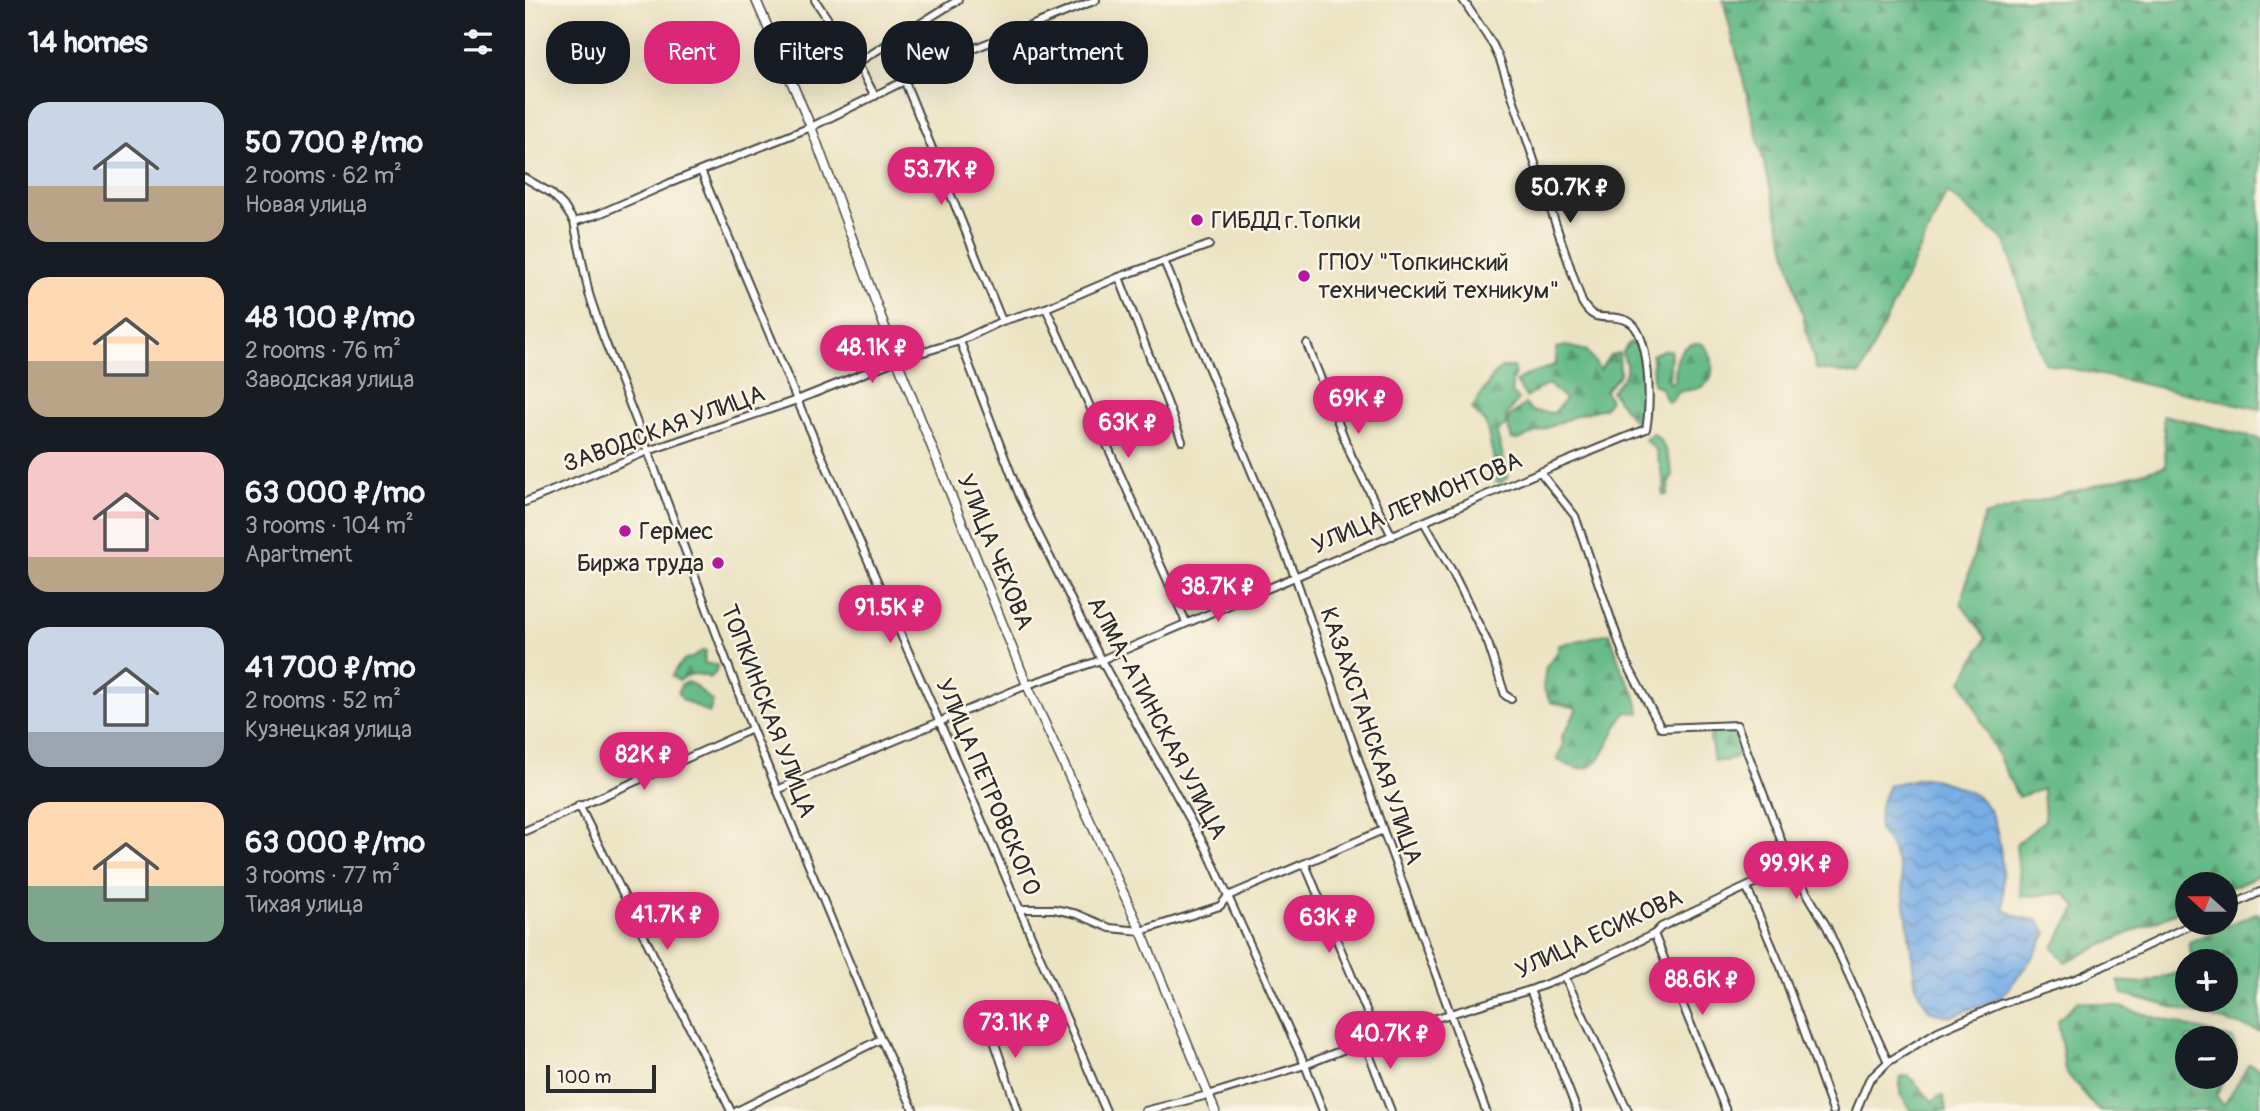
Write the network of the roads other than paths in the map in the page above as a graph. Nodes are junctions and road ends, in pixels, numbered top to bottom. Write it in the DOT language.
graph roads {
  1 [pos="756,0"];
  2 [pos="815,0"];
  3 [pos="958,0"];
  4 [pos="1097,0"];
  5 [pos="1463,0"];
  6 [pos="829,21"];
  7 [pos="974,49"];
  8 [pos="867,56"];
  9 [pos="867,82"];
  10 [pos="901,84"];
  11 [pos="906,84"];
  12 [pos="875,96"];
  13 [pos="811,127"];
  14 [pos="701,170"];
  15 [pos="525,178"];
  16 [pos="574,222"];
  17 [pos="1209,245"];
  18 [pos="1164,261"];
  19 [pos="1118,277"];
  20 [pos="1046,308"];
  21 [pos="1002,321"];
  22 [pos="960,341"];
  23 [pos="1307,344"];
  24 [pos="897,360"];
  25 [pos="797,401"];
  26 [pos="1182,441"];
  27 [pos="648,452"];
  28 [pos="1540,472"];
  29 [pos="525,502"];
  30 [pos="1424,522"];
  31 [pos="1392,536"];
  32 [pos="1294,576"];
  33 [pos="1186,622"];
  34 [pos="1101,660"];
  35 [pos="1027,685"];
  36 [pos="1511,698"];
  37 [pos="940,723"];
  38 [pos="751,729"];
  39 [pos="777,790"];
  40 [pos="579,805"];
  41 [pos="1383,830"];
  42 [pos="525,831"];
  43 [pos="1305,864"];
  44 [pos="1791,866"];
  45 [pos="1747,888"];
  46 [pos="2260,892"];
  47 [pos="1228,895"];
  48 [pos="2238,902"];
  49 [pos="1019,909"];
  50 [pos="1141,932"];
  51 [pos="2175,932"];
  52 [pos="1654,934"];
  53 [pos="1565,977"];
  54 [pos="1530,990"];
  55 [pos="1450,1013"];
  56 [pos="986,1017"];
  57 [pos="1377,1036"];
  58 [pos="881,1039"];
  59 [pos="1364,1041"];
  60 [pos="1888,1062"];
  61 [pos="1305,1065"];
  62 [pos="1208,1095"];
  63 [pos="731,1111"];
  64 [pos="737,1111"];
  65 [pos="914,1111"];
  66 [pos="1018,1111"];
  67 [pos="1107,1111"];
  68 [pos="1145,1111"];
  69 [pos="1215,1111"];
  70 [pos="1323,1111"];
  71 [pos="1391,1111"];
  72 [pos="1486,1111"];
  73 [pos="1577,1111"];
  74 [pos="1628,1111"];
  75 [pos="1726,1111"];
  76 [pos="1833,1111"];
  77 [pos="1856,1111"];
  1 -- 13 [label="street, УЛИЦА ЧЕХОВА"];
  2 -- 6 [label="street"];
  3 -- 8 [label="street"];
  4 -- 7 [label="street"];
  5 -- 28 [label="street, УЛИЦА ЛЕРМОНТОВА"];
  9 -- 12 [label="street"];
  10 -- 12 [label="street"];
  11 -- 21 [label="street"];
  12 -- 13 [label="street"];
  13 -- 14 [label="street"];
  13 -- 24 [label="street, УЛИЦА ЧЕХОВА"];
  14 -- 16 [label="street"];
  14 -- 25 [label="street, УЛИЦА ПЕТРОВСКОГО"];
  15 -- 16 [label="street, ТОПКИНСКАЯ УЛИЦА"];
  16 -- 27 [label="street, ТОПКИНСКАЯ УЛИЦА"];
  17 -- 18 [label="street, ЗАВОДСКАЯ УЛИЦА"];
  18 -- 19 [label="street, ЗАВОДСКАЯ УЛИЦА"];
  18 -- 32 [label="street, КАЗАХСТАНСКАЯ УЛИЦА"];
  19 -- 20 [label="street, ЗАВОДСКАЯ УЛИЦА"];
  19 -- 26 [label="street"];
  20 -- 21 [label="street, ЗАВОДСКАЯ УЛИЦА"];
  20 -- 33 [label="street"];
  21 -- 22 [label="street, ЗАВОДСКАЯ УЛИЦА"];
  22 -- 24 [label="street, ЗАВОДСКАЯ УЛИЦА"];
  22 -- 34 [label="street, АЛМА-АТИНСКАЯ УЛИЦА"];
  23 -- 31 [label="street"];
  24 -- 25 [label="street, ЗАВОДСКАЯ УЛИЦА"];
  24 -- 35 [label="street, УЛИЦА ЧЕХОВА"];
  25 -- 27 [label="street, ЗАВОДСКАЯ УЛИЦА"];
  25 -- 37 [label="street, УЛИЦА ПЕТРОВСКОГО"];
  27 -- 29 [label="street, ЗАВОДСКАЯ УЛИЦА"];
  27 -- 38 [label="street, ТОПКИНСКАЯ УЛИЦА"];
  28 -- 30 [label="street, УЛИЦА ЛЕРМОНТОВА"];
  28 -- 44 [label="street"];
  30 -- 31 [label="street, УЛИЦА ЛЕРМОНТОВА"];
  30 -- 36 [label="street"];
  31 -- 32 [label="street, УЛИЦА ЛЕРМОНТОВА"];
  32 -- 33 [label="street, УЛИЦА ЛЕРМОНТОВА"];
  32 -- 41 [label="street, КАЗАХСТАНСКАЯ УЛИЦА"];
  33 -- 34 [label="street, УЛИЦА ЛЕРМОНТОВА"];
  34 -- 35 [label="street, УЛИЦА ЛЕРМОНТОВА"];
  34 -- 47 [label="street, АЛМА-АТИНСКАЯ УЛИЦА"];
  35 -- 37 [label="street, УЛИЦА ЛЕРМОНТОВА"];
  35 -- 50 [label="street, УЛИЦА ЧЕХОВА"];
  37 -- 39 [label="street, УЛИЦА ЛЕРМОНТОВА"];
  37 -- 49 [label="street, УЛИЦА ПЕТРОВСКОГО"];
  38 -- 39 [label="street, ТОПКИНСКАЯ УЛИЦА"];
  38 -- 40 [label="street"];
  39 -- 58 [label="street, ТОПКИНСКАЯ УЛИЦА"];
  40 -- 42 [label="street"];
  40 -- 63 [label="street"];
  41 -- 43 [label="street"];
  41 -- 55 [label="street, КАЗАХСТАНСКАЯ УЛИЦА"];
  43 -- 47 [label="street"];
  43 -- 57 [label="street"];
  44 -- 45 [label="street, УЛИЦА ЕСИКОВА"];
  44 -- 60 [label="street"];
  45 -- 52 [label="street, УЛИЦА ЕСИКОВА"];
  45 -- 76 [label="street"];
  46 -- 48 [label="street"];
  47 -- 50 [label="street"];
  47 -- 61 [label="street, АЛМА-АТИНСКАЯ УЛИЦА"];
  49 -- 50 [label="street"];
  49 -- 67 [label="street, УЛИЦА ПЕТРОВСКОГО"];
  50 -- 62 [label="street, УЛИЦА ЧЕХОВА"];
  51 -- 60 [label="street"];
  52 -- 53 [label="street, УЛИЦА ЕСИКОВА"];
  52 -- 75 [label="street"];
  53 -- 54 [label="street, УЛИЦА ЕСИКОВА"];
  53 -- 74 [label="street"];
  54 -- 55 [label="street, УЛИЦА ЕСИКОВА"];
  54 -- 73 [label="street"];
  55 -- 57 [label="street, УЛИЦА ЕСИКОВА"];
  55 -- 72 [label="street, КАЗАХСТАНСКАЯ УЛИЦА"];
  56 -- 66 [label="street"];
  57 -- 59 [label="street, УЛИЦА ЕСИКОВА"];
  58 -- 64 [label="street"];
  58 -- 65 [label="street, ТОПКИНСКАЯ УЛИЦА"];
  59 -- 61 [label="street, УЛИЦА ЕСИКОВА"];
  59 -- 71 [label="street"];
  60 -- 77 [label="street"];
  61 -- 62 [label="street, УЛИЦА ЕСИКОВА"];
  61 -- 70 [label="street, АЛМА-АТИНСКАЯ УЛИЦА"];
  62 -- 68 [label="street, УЛИЦА ЕСИКОВА"];
  62 -- 69 [label="street, УЛИЦА ЧЕХОВА"];
}
